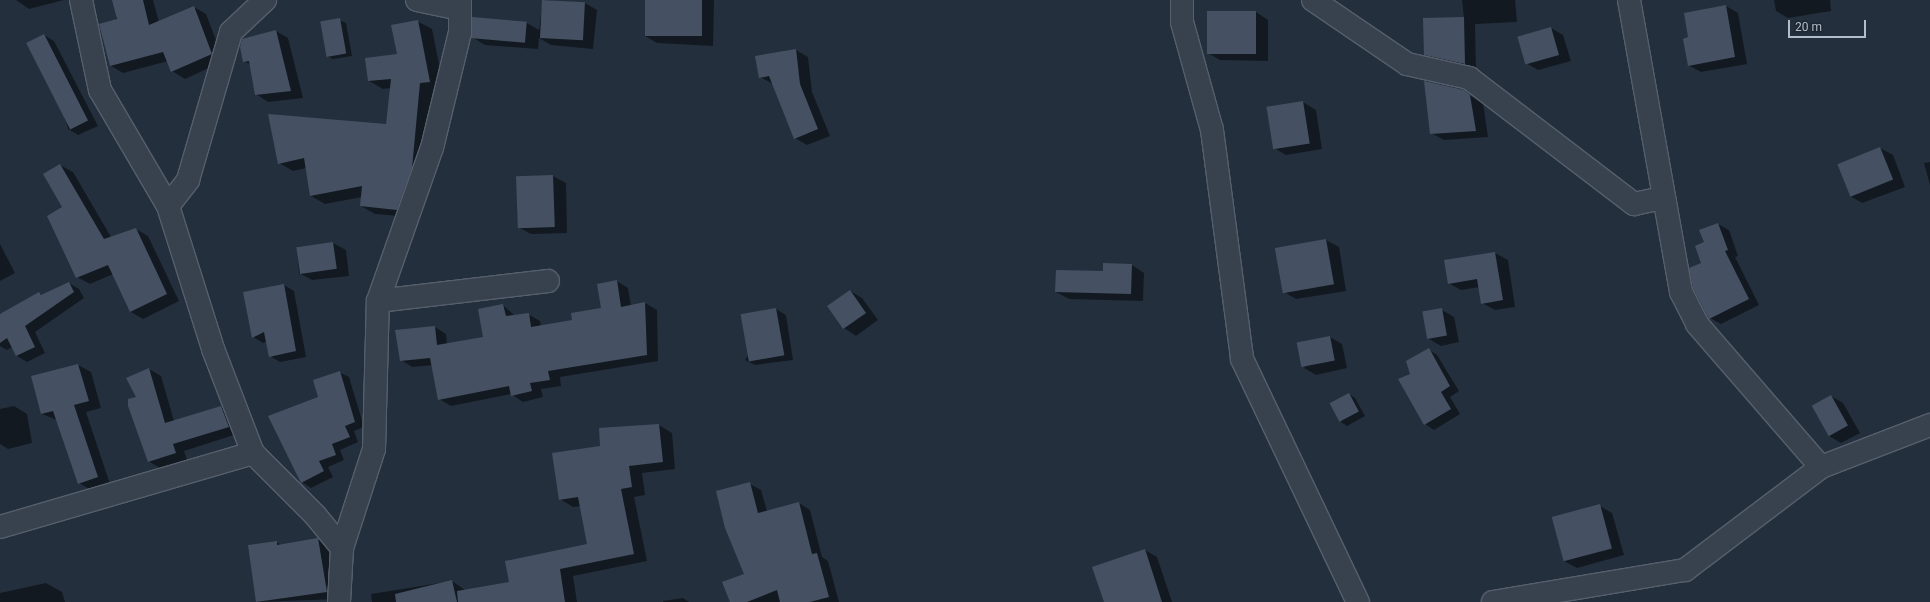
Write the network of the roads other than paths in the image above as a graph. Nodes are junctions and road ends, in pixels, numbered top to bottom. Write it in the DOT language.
graph roads {
  1 [pos="81,0"];
  2 [pos="265,0"];
  3 [pos="417,0"];
  4 [pos="1182,0"];
  5 [pos="1313,0"];
  6 [pos="1628,0"];
  7 [pos="460,4"];
  8 [pos="1663,198"];
  9 [pos="168,206"];
  10 [pos="548,281"];
  11 [pos="378,301"];
  12 [pos="1930,426"];
  13 [pos="253,453"];
  14 [pos="1821,467"];
  15 [pos="0,527"];
  16 [pos="342,548"];
  17 [pos="339,602"];
  18 [pos="1358,602"];
  19 [pos="1493,602"];
  1 -- 9 [label="street"];
  2 -- 9 [label="street"];
  3 -- 7 [label="street"];
  4 -- 18 [label="street"];
  5 -- 8 [label="street"];
  6 -- 8 [label="street"];
  7 -- 11 [label="street"];
  8 -- 14 [label="street"];
  9 -- 13 [label="street"];
  10 -- 11 [label="street"];
  11 -- 16 [label="street"];
  12 -- 14 [label="street"];
  13 -- 15 [label="street"];
  13 -- 16 [label="street"];
  14 -- 19 [label="street"];
  16 -- 17 [label="street"];
}
